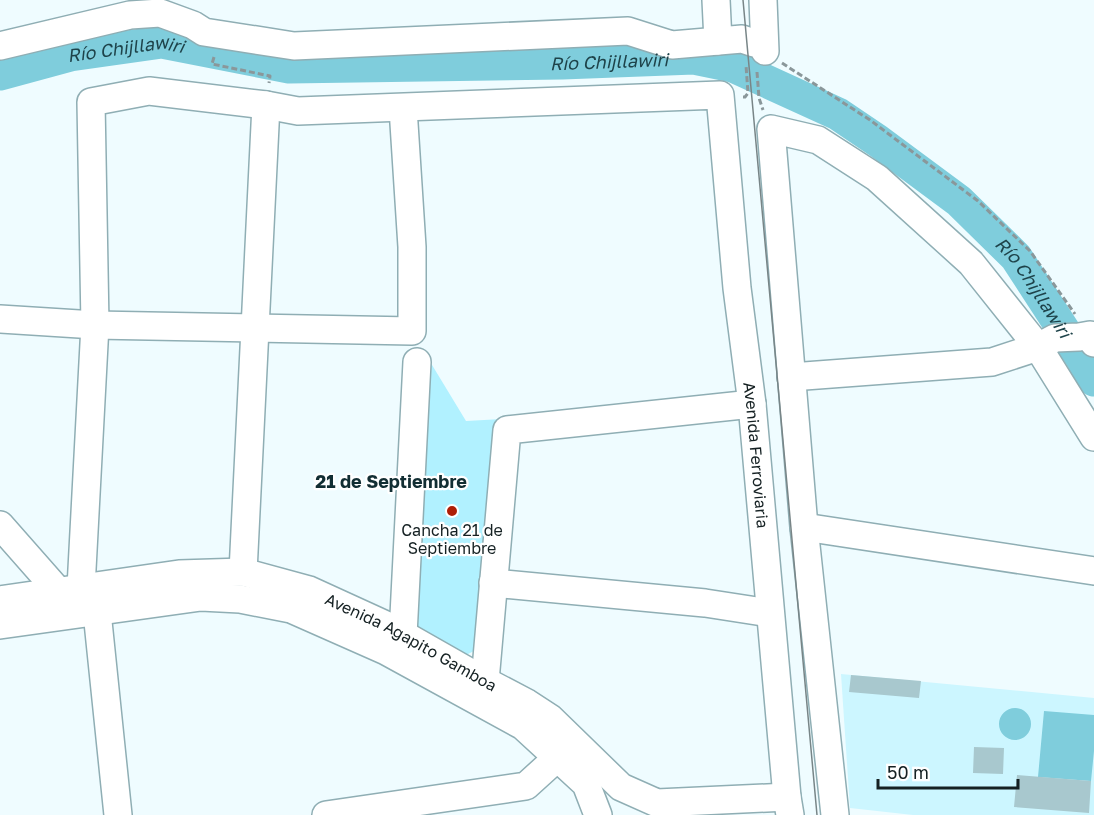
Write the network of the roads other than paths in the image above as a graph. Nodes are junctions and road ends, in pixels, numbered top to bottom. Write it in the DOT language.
graph roads {
  1 [pos="716,0"];
  2 [pos="763,0"];
  3 [pos="718,41"];
  4 [pos="0,46"];
  5 [pos="266,105"];
  6 [pos="403,108"];
  7 [pos="0,319"];
  8 [pos="95,325"];
  9 [pos="254,327"];
  10 [pos="1071,340"];
  11 [pos="417,363"];
  12 [pos="791,377"];
  13 [pos="752,404"];
  14 [pos="1094,437"];
  15 [pos="0,525"];
  16 [pos="804,527"];
  17 [pos="1094,571"];
  18 [pos="243,572"];
  19 [pos="493,583"];
  20 [pos="70,590"];
  21 [pos="0,600"];
  22 [pos="97,612"];
  23 [pos="770,613"];
  24 [pos="0,625"];
  25 [pos="403,635"];
  26 [pos="485,681"];
  27 [pos="558,758"];
  28 [pos="788,806"];
  29 [pos="118,815"];
  30 [pos="326,815"];
  31 [pos="598,815"];
  32 [pos="835,815"];
  1 -- 3 [label="street"];
  2 -- 3 [label="street"];
  3 -- 4 [label="street"];
  5 -- 6 [label="street"];
  5 -- 8 [label="street"];
  5 -- 9 [label="street"];
  6 -- 9 [label="street"];
  6 -- 13 [label="street, Avenida Ferroviaria"];
  7 -- 8 [label="street"];
  8 -- 9 [label="street"];
  8 -- 20 [label="street"];
  9 -- 18 [label="street"];
  10 -- 12 [label="street"];
  10 -- 12 [label="street"];
  10 -- 14 [label="street"];
  11 -- 25 [label="street"];
  12 -- 16 [label="street"];
  13 -- 19 [label="street"];
  13 -- 23 [label="street, Avenida Ferroviaria"];
  15 -- 20 [label="street"];
  16 -- 17 [label="street"];
  16 -- 32 [label="street"];
  18 -- 20 [label="street, Avenida Agapito Gamboa"];
  18 -- 25 [label="street, Avenida Agapito Gamboa"];
  19 -- 23 [label="street"];
  19 -- 26 [label="street"];
  20 -- 21 [label="street, Avenida Agapito Gamboa"];
  22 -- 24 [label="street, Avenida Agapito Gamboa"];
  22 -- 27 [label="street, Avenida Agapito Gamboa"];
  22 -- 29 [label="street"];
  23 -- 28 [label="street, Avenida Ferroviaria"];
  25 -- 26 [label="street, Avenida Agapito Gamboa"];
  26 -- 28 [label="street, Avenida Agapito Gamboa"];
  27 -- 30 [label="street"];
  27 -- 31 [label="street, Avenida Agapito Gamboa"];
}
